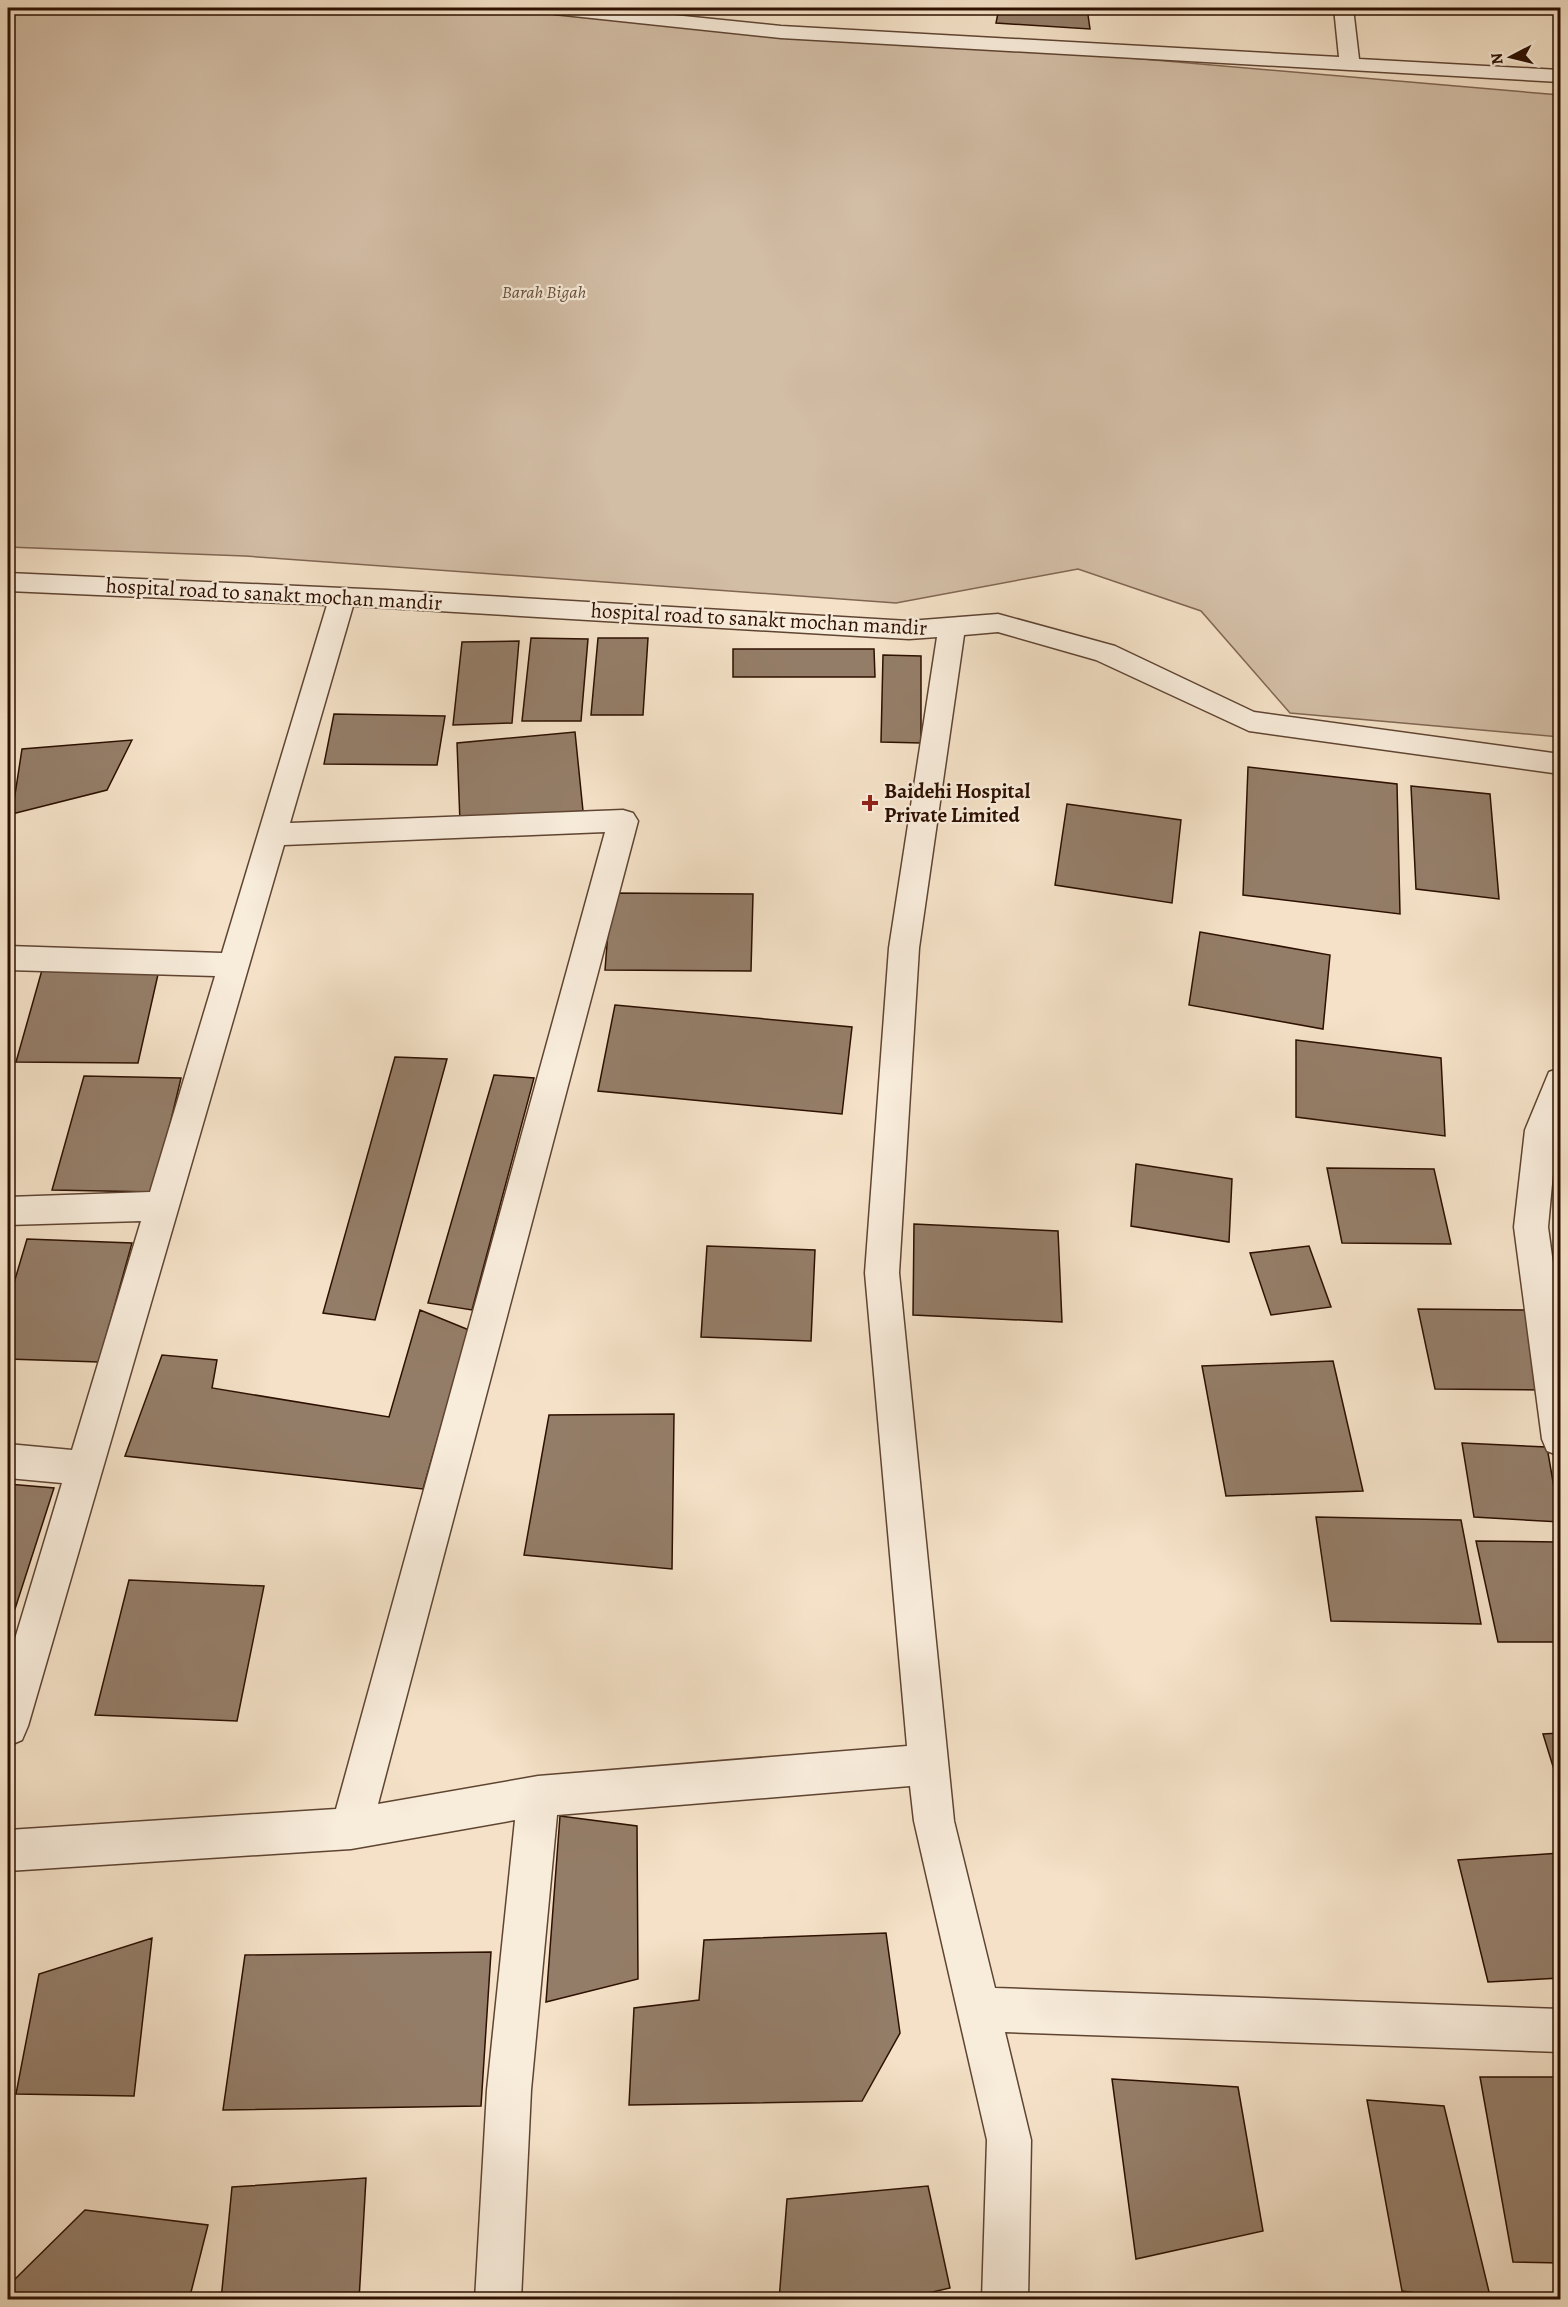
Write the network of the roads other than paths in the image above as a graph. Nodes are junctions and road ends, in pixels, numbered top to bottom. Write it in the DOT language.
graph roads {
  1 [pos="554,8"];
  2 [pos="1344,8"];
  3 [pos="1350,64"];
  4 [pos="1560,76"];
  5 [pos="8,582"];
  6 [pos="343,597"];
  7 [pos="952,627"];
  8 [pos="1560,764"];
  9 [pos="272,835"];
  10 [pos="8,958"];
  11 [pos="233,965"];
  12 [pos="1560,1081"];
  13 [pos="161,1206"];
  14 [pos="8,1211"];
  15 [pos="1560,1439"];
  16 [pos="8,1461"];
  17 [pos="84,1468"];
  18 [pos="8,1726"];
  19 [pos="928,1764"];
  20 [pos="538,1796"];
  21 [pos="351,1830"];
  22 [pos="8,1851"];
  23 [pos="979,2009"];
  24 [pos="1560,2031"];
  25 [pos="498,2300"];
  26 [pos="1005,2300"];
  1 -- 3 [label="street"];
  2 -- 3 [label="street"];
  3 -- 4 [label="street"];
  5 -- 6 [label="street, hospital road to sanakt mochan mandir"];
  6 -- 7 [label="street, hospital road to sanakt mochan mandir"];
  6 -- 9 [label="street"];
  7 -- 8 [label="street, hospital road to sanakt mochan mandir"];
  7 -- 19 [label="street"];
  9 -- 11 [label="street"];
  9 -- 21 [label="street"];
  10 -- 11 [label="street"];
  11 -- 13 [label="street"];
  12 -- 15 [label="street"];
  13 -- 14 [label="street"];
  13 -- 17 [label="street"];
  16 -- 17 [label="street"];
  17 -- 18 [label="street"];
  19 -- 20 [label="street"];
  19 -- 23 [label="street"];
  20 -- 21 [label="street"];
  20 -- 25 [label="street"];
  21 -- 22 [label="street"];
  23 -- 24 [label="street"];
  23 -- 26 [label="street"];
}
